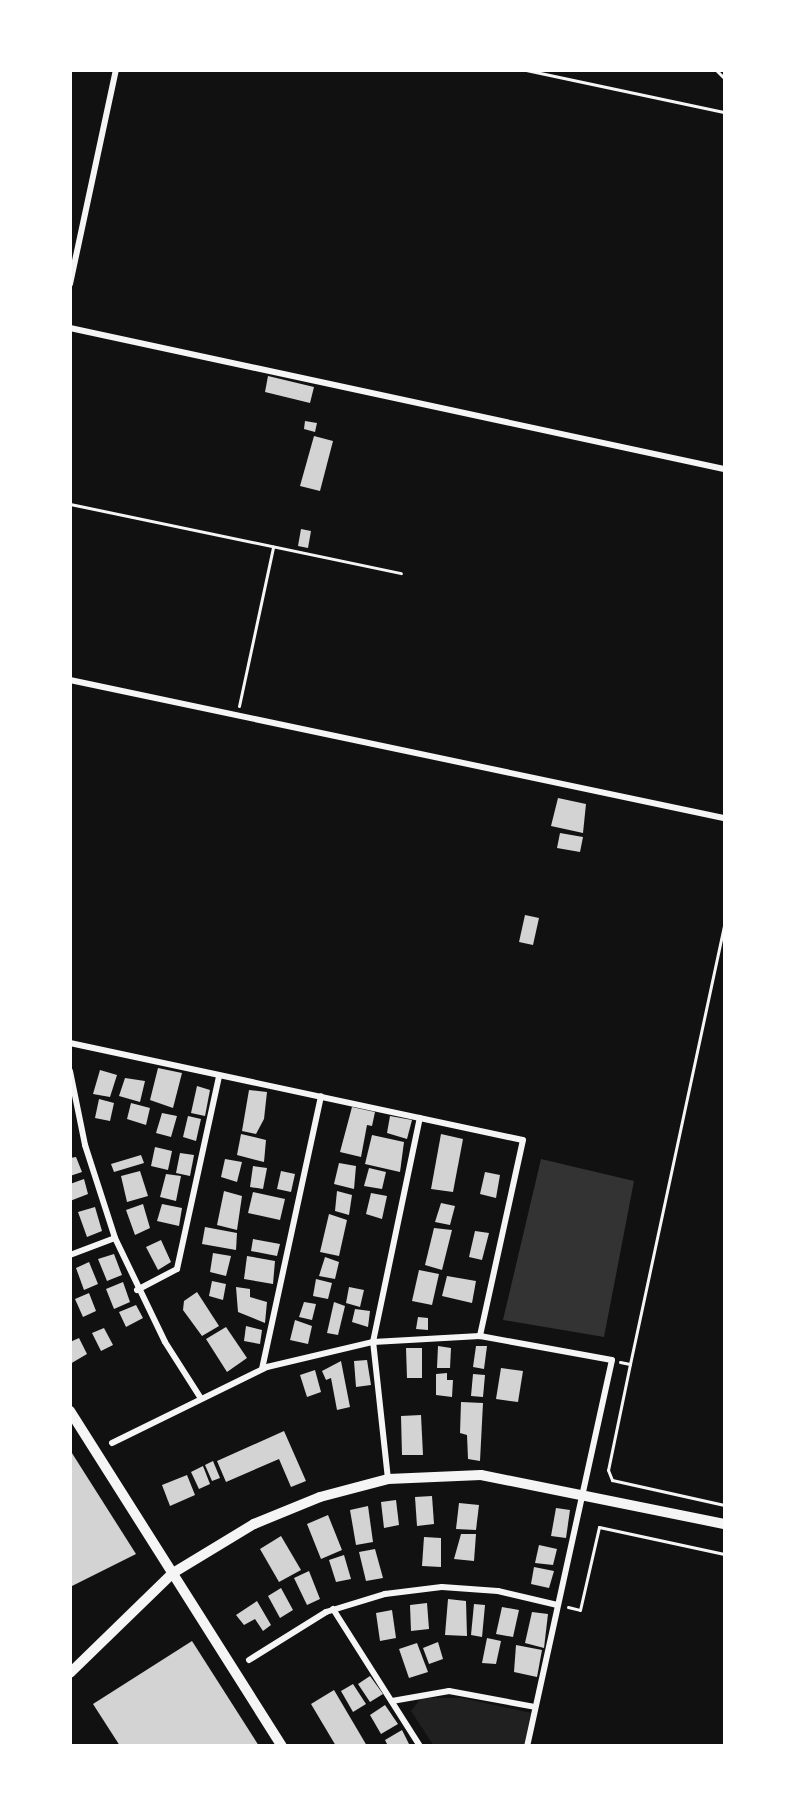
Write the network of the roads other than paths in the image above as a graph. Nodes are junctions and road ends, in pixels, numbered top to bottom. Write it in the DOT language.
graph roads {
  1 [pos="116,70"];
  2 [pos="70,284"];
  3 [pos="70,328"];
  4 [pos="724,469"];
  5 [pos="70,680"];
  6 [pos="724,818"];
  7 [pos="70,1043"];
  8 [pos="70,1071"];
  9 [pos="219,1076"];
  10 [pos="321,1096"];
  11 [pos="420,1118"];
  12 [pos="115,1238"];
  13 [pos="70,1255"];
  14 [pos="137,1290"];
  15 [pos="480,1336"];
  16 [pos="374,1342"];
  17 [pos="262,1370"];
  18 [pos="200,1397"];
  19 [pos="70,1411"];
  20 [pos="112,1443"];
  21 [pos="388,1479"];
  22 [pos="581,1493"];
  23 [pos="724,1524"];
  24 [pos="173,1573"];
  25 [pos="557,1605"];
  26 [pos="333,1609"];
  27 [pos="249,1660"];
  28 [pos="70,1673"];
  29 [pos="392,1701"];
  30 [pos="535,1707"];
  31 [pos="282,1746"];
  32 [pos="420,1746"];
  33 [pos="527,1746"];
  1 -- 2 [label="street"];
  3 -- 4 [label="street"];
  5 -- 6 [label="street"];
  7 -- 9 [label="street"];
  8 -- 12 [label="street"];
  9 -- 10 [label="street"];
  9 -- 14 [label="street"];
  10 -- 11 [label="street"];
  10 -- 17 [label="street"];
  11 -- 15 [label="street"];
  11 -- 16 [label="street"];
  12 -- 13 [label="street"];
  12 -- 14 [label="street"];
  14 -- 18 [label="street"];
  15 -- 16 [label="street"];
  15 -- 22 [label="street"];
  16 -- 17 [label="street"];
  16 -- 21 [label="street"];
  17 -- 18 [label="street"];
  18 -- 20 [label="street"];
  19 -- 24 [label="street"];
  21 -- 22 [label="street"];
  21 -- 24 [label="street"];
  22 -- 23 [label="street"];
  22 -- 25 [label="street"];
  24 -- 28 [label="street"];
  24 -- 31 [label="street"];
  25 -- 26 [label="street"];
  25 -- 30 [label="street"];
  26 -- 27 [label="street"];
  26 -- 29 [label="street"];
  29 -- 30 [label="street"];
  29 -- 32 [label="street"];
  30 -- 33 [label="street"];
}
